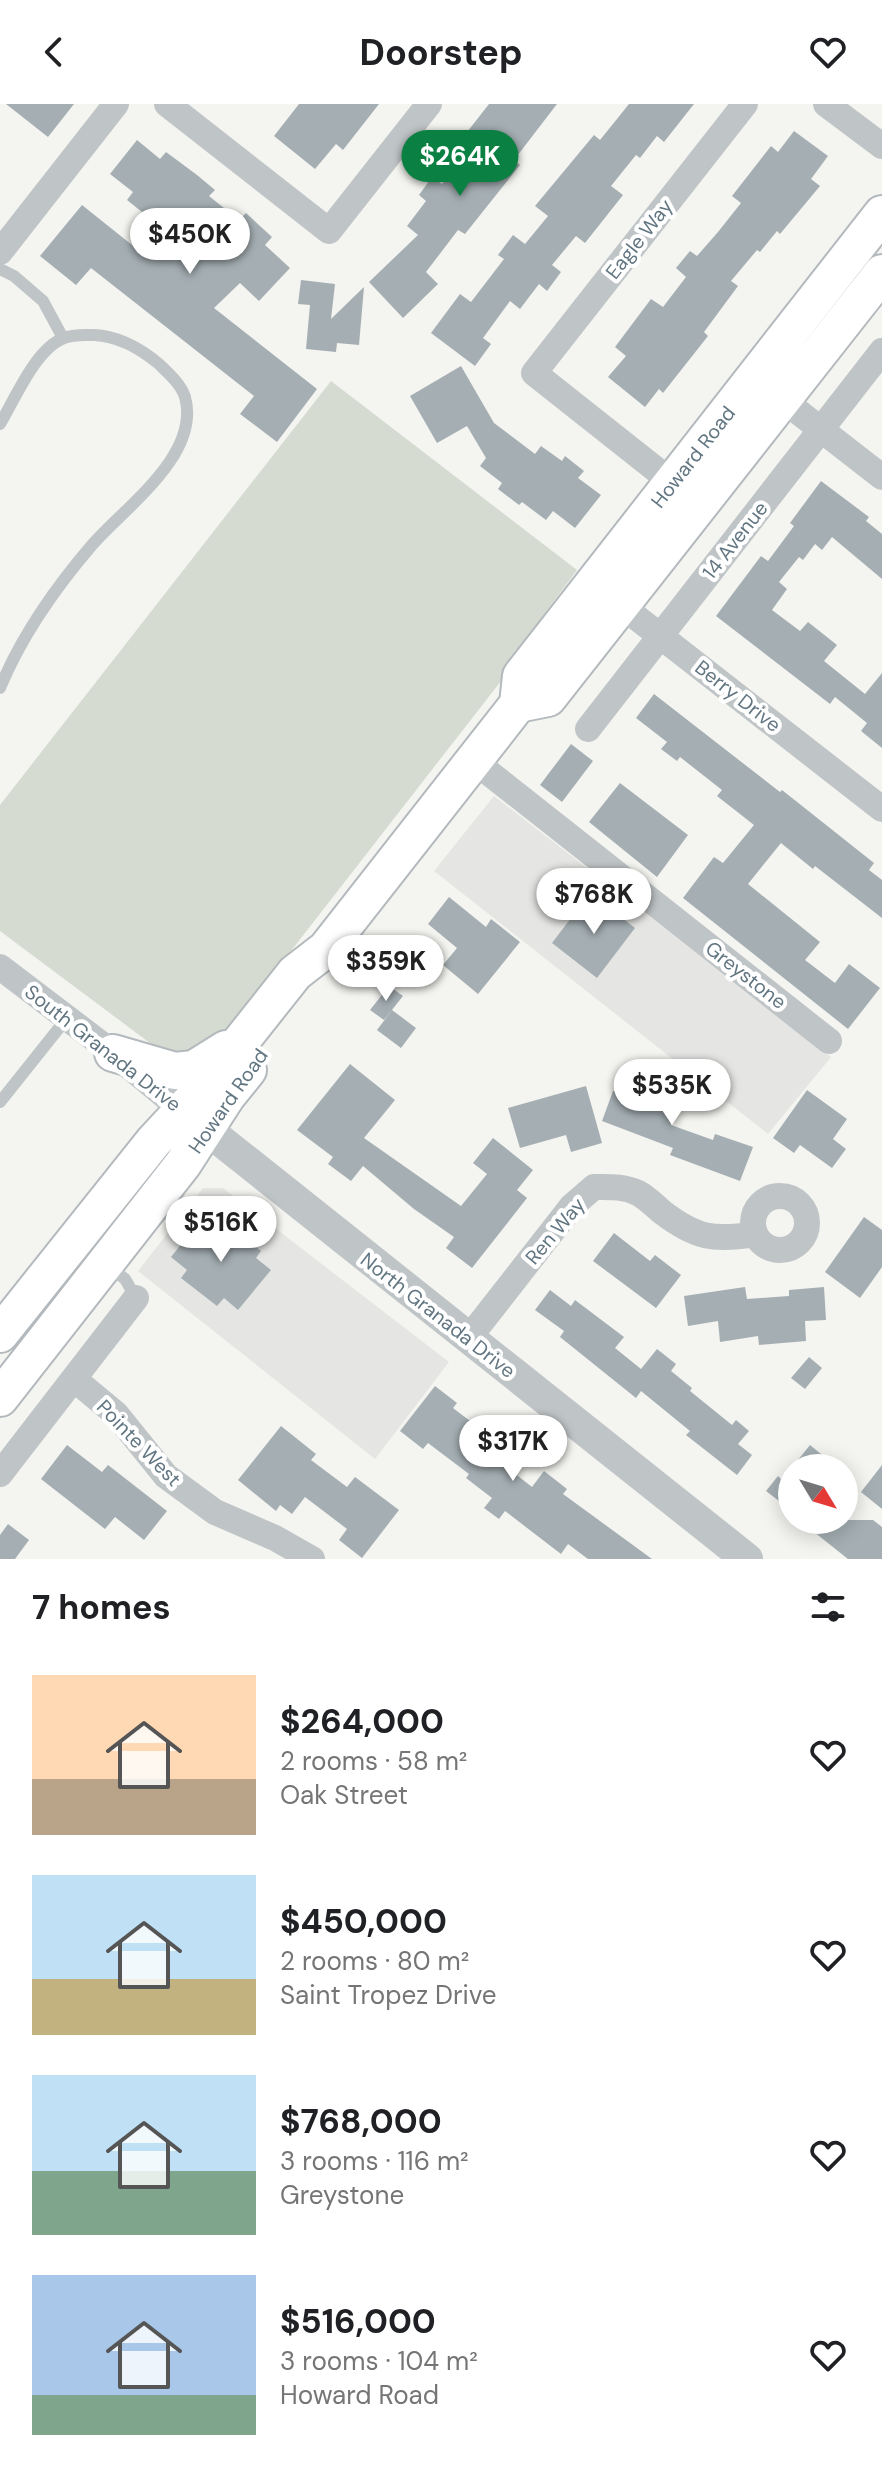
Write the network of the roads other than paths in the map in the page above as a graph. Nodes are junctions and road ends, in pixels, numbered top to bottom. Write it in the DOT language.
graph roads {
  1 [pos="116,104"];
  2 [pos="167,104"];
  3 [pos="429,104"];
  4 [pos="745,104"];
  5 [pos="826,104"];
  6 [pos="882,146"];
  7 [pos="882,214"];
  8 [pos="0,252"];
  9 [pos="0,269"];
  10 [pos="882,273"];
  11 [pos="63,338"];
  12 [pos="882,351"];
  13 [pos="783,400"];
  14 [pos="0,424"];
  15 [pos="821,430"];
  16 [pos="882,477"];
  17 [pos="673,483"];
  18 [pos="607,594"];
  19 [pos="662,635"];
  20 [pos="0,688"];
  21 [pos="588,729"];
  22 [pos="474,761"];
  23 [pos="882,809"];
  24 [pos="326,949"];
  25 [pos="0,967"];
  26 [pos="67,1018"];
  27 [pos="255,1024"];
  28 [pos="829,1041"];
  29 [pos="113,1053"];
  30 [pos="0,1102"];
  31 [pos="194,1120"];
  32 [pos="755,1234"];
  33 [pos="105,1263"];
  34 [pos="136,1298"];
  35 [pos="0,1334"];
  36 [pos="468,1339"];
  37 [pos="74,1379"];
  38 [pos="0,1398"];
  39 [pos="0,1474"];
  40 [pos="312,1559"];
  41 [pos="747,1559"];
  1 -- 8 [label="street"];
  2 -- 3 [label="street"];
  4 -- 17 [label="street, Eagle Way"];
  5 -- 6 [label="street"];
  7 -- 17 [label="main road, Howard Road"];
  9 -- 11 [label="lane"];
  10 -- 13 [label="main road, Howard Road"];
  11 -- 14 [label="lane"];
  11 -- 20 [label="lane"];
  12 -- 15 [label="street, 14 Avenue"];
  13 -- 15 [label="street"];
  13 -- 18 [label="main road, Howard Road"];
  15 -- 16 [label="street"];
  15 -- 19 [label="street, 14 Avenue"];
  17 -- 18 [label="main road, Howard Road"];
  18 -- 19 [label="street, Berry Drive"];
  18 -- 22 [label="main road, Howard Road"];
  19 -- 21 [label="street, 14 Avenue"];
  19 -- 23 [label="street, Berry Drive"];
  22 -- 24 [label="main road, Howard Road"];
  22 -- 28 [label="street, Greystone"];
  24 -- 27 [label="main road, Howard Road"];
  24 -- 31 [label="main road, Howard Road"];
  25 -- 26 [label="street, South Granada Drive"];
  26 -- 29 [label="street, South Granada Drive"];
  26 -- 30 [label="lane"];
  27 -- 29 [label="main road"];
  27 -- 31 [label="main road, Howard Road"];
  29 -- 31 [label="street, South Granada Drive"];
  31 -- 33 [label="main road, Howard Road"];
  31 -- 35 [label="main road, Howard Road"];
  31 -- 36 [label="street, North Granada Drive"];
  32 -- 36 [label="street, Ren Way"];
  33 -- 34 [label="lane"];
  33 -- 38 [label="main road, Howard Road"];
  34 -- 37 [label="street"];
  36 -- 41 [label="street, North Granada Drive"];
  37 -- 39 [label="street"];
  37 -- 40 [label="street, Pointe West"];
}
